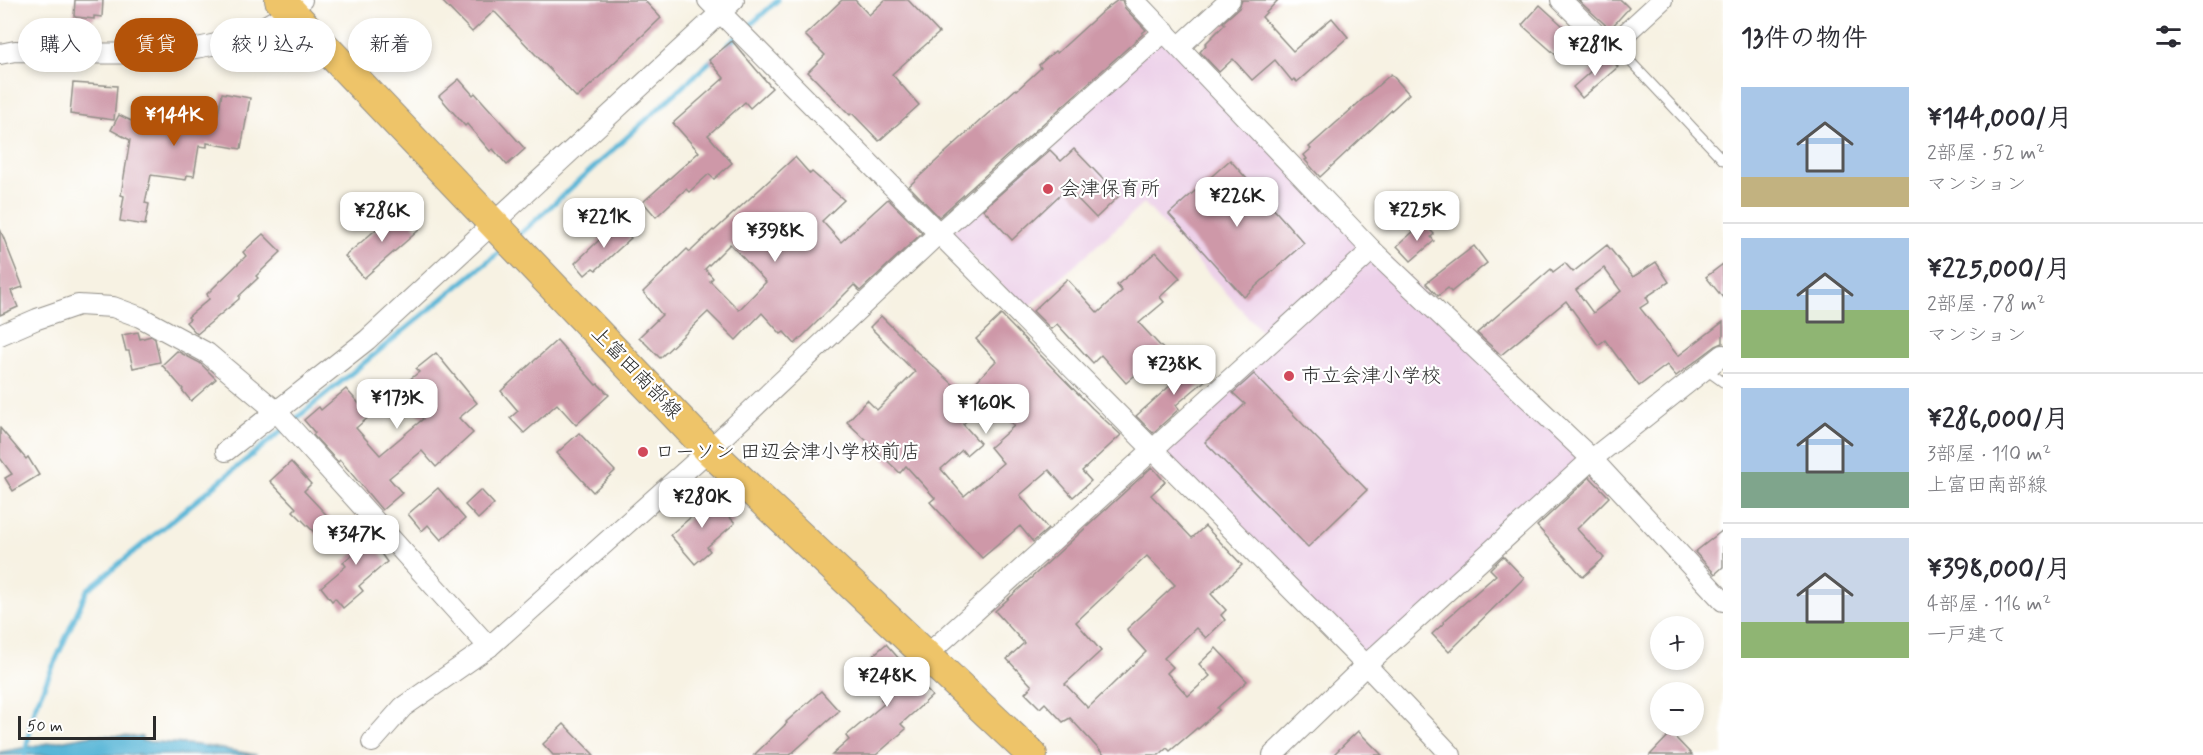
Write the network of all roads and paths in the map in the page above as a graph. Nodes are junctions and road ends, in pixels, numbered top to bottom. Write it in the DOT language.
graph roads {
  1 [pos="1134,0"];
  2 [pos="1230,0"];
  3 [pos="1561,0"];
  4 [pos="1662,0"];
  5 [pos="291,4"];
  6 [pos="721,4"];
  7 [pos="1165,31"];
  8 [pos="1614,44"];
  9 [pos="1180,46"];
  10 [pos="0,54"];
  11 [pos="1723,160"];
  12 [pos="494,223"];
  13 [pos="939,233"];
  14 [pos="1372,250"];
  15 [pos="0,334"];
  16 [pos="1723,355"];
  17 [pos="1705,369"];
  18 [pos="1723,382"];
  19 [pos="276,411"];
  20 [pos="709,450"];
  21 [pos="226,451"];
  22 [pos="1152,451"];
  23 [pos="1592,459"];
  24 [pos="1723,601"];
  25 [pos="489,647"];
  26 [pos="927,655"];
  27 [pos="1366,665"];
  28 [pos="372,742"];
  29 [pos="1032,755"];
  30 [pos="1273,755"];
  31 [pos="1451,755"];
  1 -- 7 [label="street"];
  2 -- 9 [label="street"];
  3 -- 8 [label="street"];
  4 -- 8 [label="street"];
  5 -- 10 [label="street"];
  5 -- 12 [label="main road, 上富田南部線"];
  6 -- 12 [label="street"];
  6 -- 13 [label="street"];
  7 -- 9 [label="street"];
  7 -- 13 [label="street"];
  8 -- 11 [label="lane"];
  9 -- 14 [label="street"];
  12 -- 19 [label="street"];
  12 -- 20 [label="main road, 上富田南部線"];
  13 -- 20 [label="street"];
  13 -- 22 [label="street"];
  14 -- 22 [label="street"];
  14 -- 23 [label="street"];
  15 -- 19 [label="street"];
  16 -- 17 [label="street"];
  17 -- 18 [label="lane"];
  17 -- 23 [label="street"];
  19 -- 21 [label="street"];
  19 -- 25 [label="street"];
  20 -- 25 [label="street"];
  20 -- 26 [label="main road, 上富田南部線"];
  22 -- 26 [label="street"];
  22 -- 27 [label="street"];
  23 -- 24 [label="street"];
  23 -- 27 [label="street"];
  25 -- 28 [label="street"];
  26 -- 29 [label="main road, 上富田南部線"];
  27 -- 30 [label="street"];
  27 -- 31 [label="street"];
}
